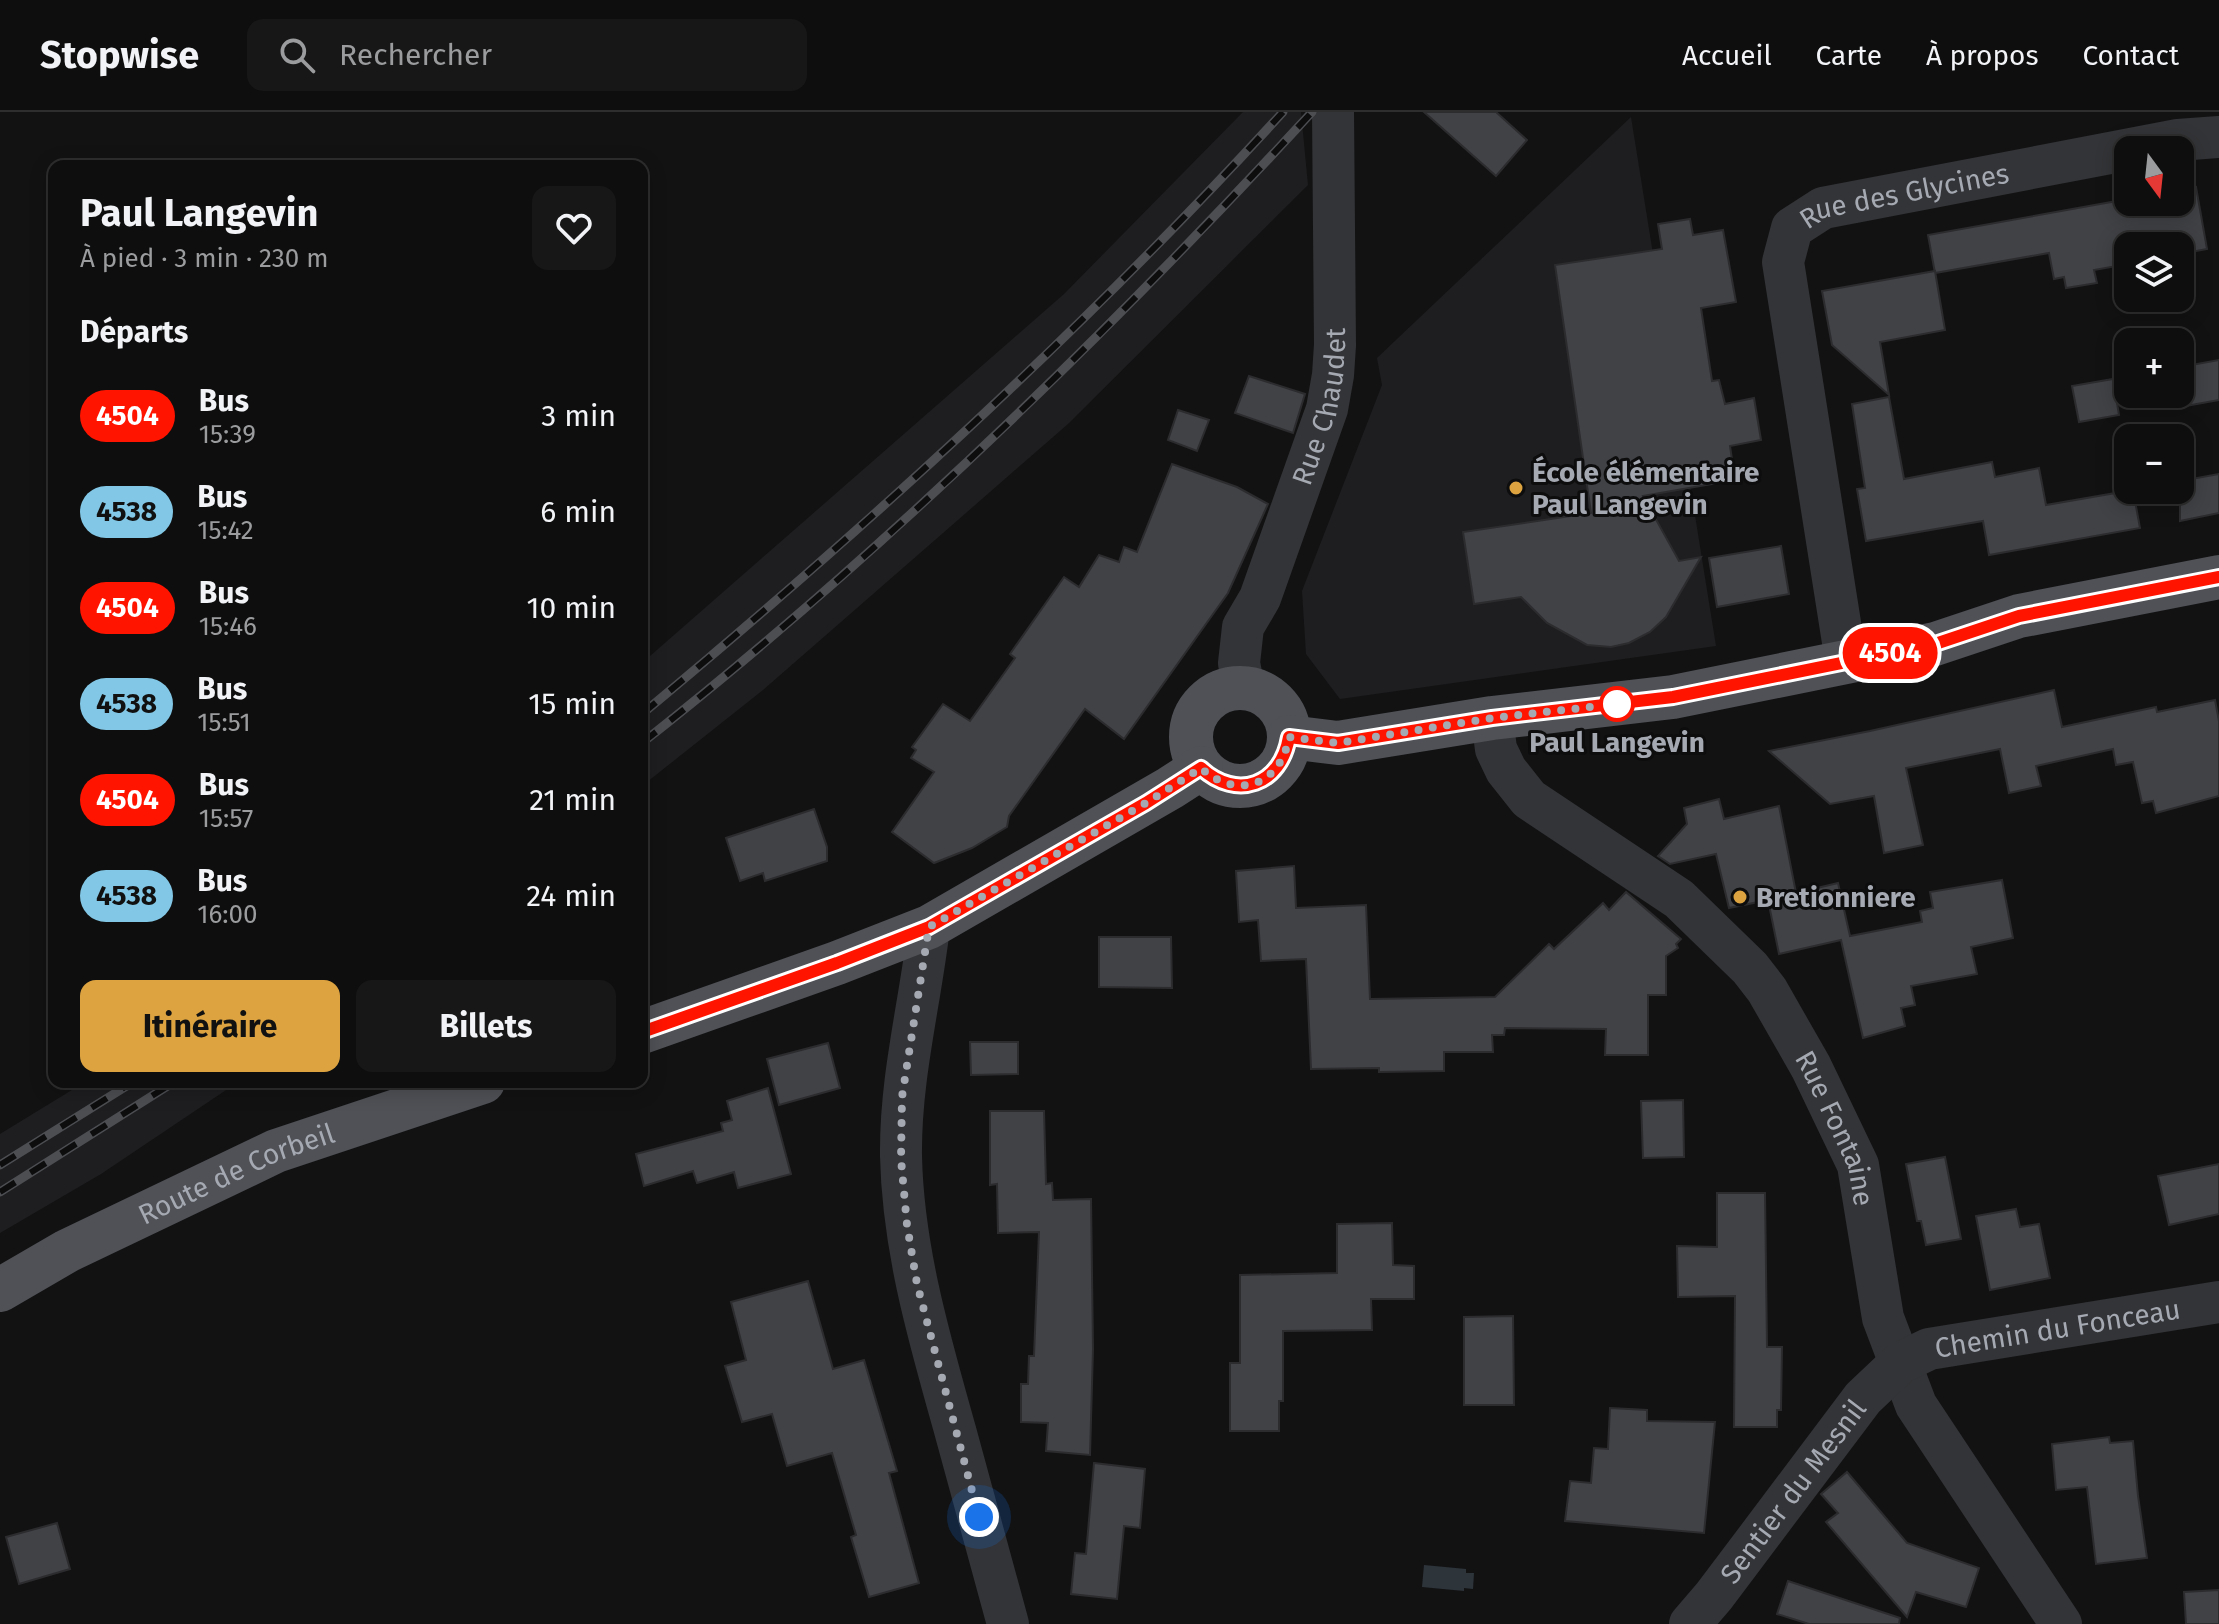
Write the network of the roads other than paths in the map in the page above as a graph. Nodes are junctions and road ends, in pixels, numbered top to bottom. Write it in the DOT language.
graph roads {
  1 [pos="1333,112"];
  2 [pos="2219,137"];
  3 [pos="2219,577"];
  4 [pos="1846,661"];
  5 [pos="1244,689"];
  6 [pos="1492,718"];
  7 [pos="1289,737"];
  8 [pos="1201,768"];
  9 [pos="929,927"];
  10 [pos="648,1030"];
  11 [pos="465,1088"];
  12 [pos="0,1290"];
  13 [pos="2219,1302"];
  14 [pos="1900,1363"];
  15 [pos="1008,1624"];
  16 [pos="1690,1624"];
  17 [pos="2061,1624"];
  1 -- 5 [label="street, Rue Chaudet"];
  2 -- 4 [label="street, Rue des Glycines"];
  3 -- 4 [label="main road"];
  4 -- 6 [label="main road"];
  5 -- 7 [label="main road"];
  5 -- 8 [label="main road"];
  6 -- 7 [label="main road"];
  6 -- 14 [label="street, Rue Fontaine"];
  7 -- 8 [label="main road"];
  8 -- 9 [label="main road"];
  9 -- 10 [label="main road"];
  9 -- 15 [label="street"];
  11 -- 12 [label="main road, Route de Corbeil"];
  13 -- 14 [label="street, Chemin du Fonceau"];
  14 -- 16 [label="street, Sentier du Mesnil"];
  14 -- 17 [label="street, Rue Fontaine"];
}
